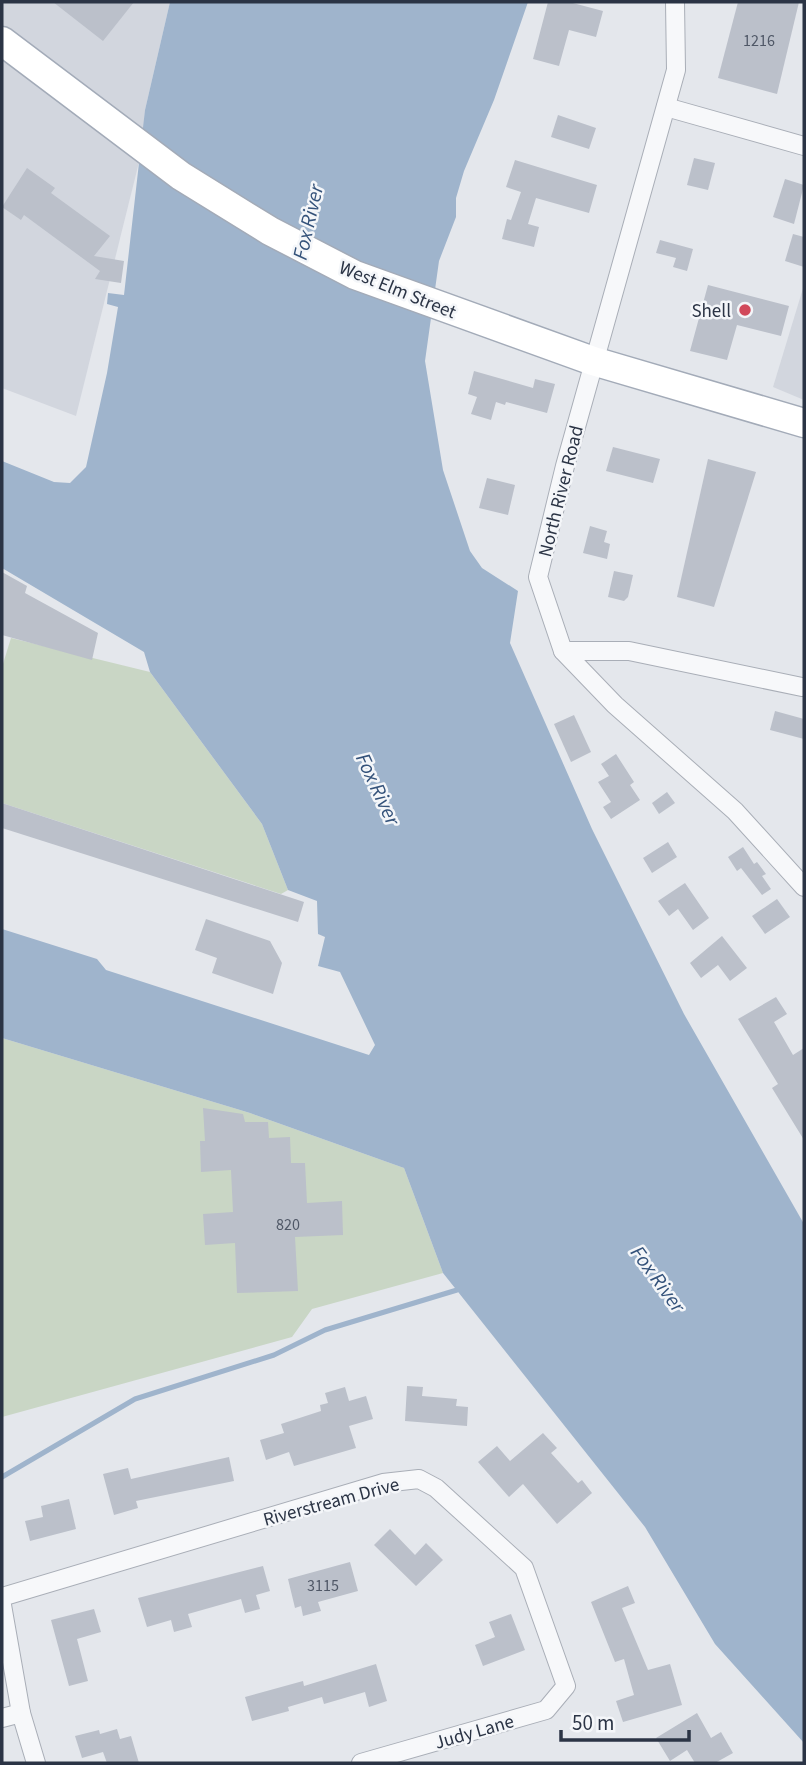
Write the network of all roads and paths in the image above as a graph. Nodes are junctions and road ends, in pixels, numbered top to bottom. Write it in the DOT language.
graph roads {
  1 [pos="675,2"];
  2 [pos="2,41"];
  3 [pos="666,107"];
  4 [pos="804,146"];
  5 [pos="593,362"];
  6 [pos="804,423"];
  7 [pos="563,651"];
  8 [pos="802,687"];
  9 [pos="804,887"];
  10 [pos="2,1597"];
  11 [pos="2,1605"];
  12 [pos="546,1710"];
  13 [pos="21,1713"];
  14 [pos="2,1718"];
  15 [pos="36,1763"];
  16 [pos="362,1763"];
  1 -- 3 [label="street, North River Road"];
  2 -- 5 [label="main road, West Elm Street"];
  3 -- 4 [label="street"];
  3 -- 5 [label="street, North River Road"];
  5 -- 6 [label="main road, West Elm Street"];
  5 -- 7 [label="street, North River Road"];
  7 -- 8 [label="street"];
  7 -- 9 [label="street, North River Road"];
  10 -- 12 [label="street, Riverstream Drive"];
  11 -- 13 [label="street"];
  12 -- 16 [label="street, Judy Lane"];
  13 -- 14 [label="street"];
  13 -- 15 [label="street"];
}
